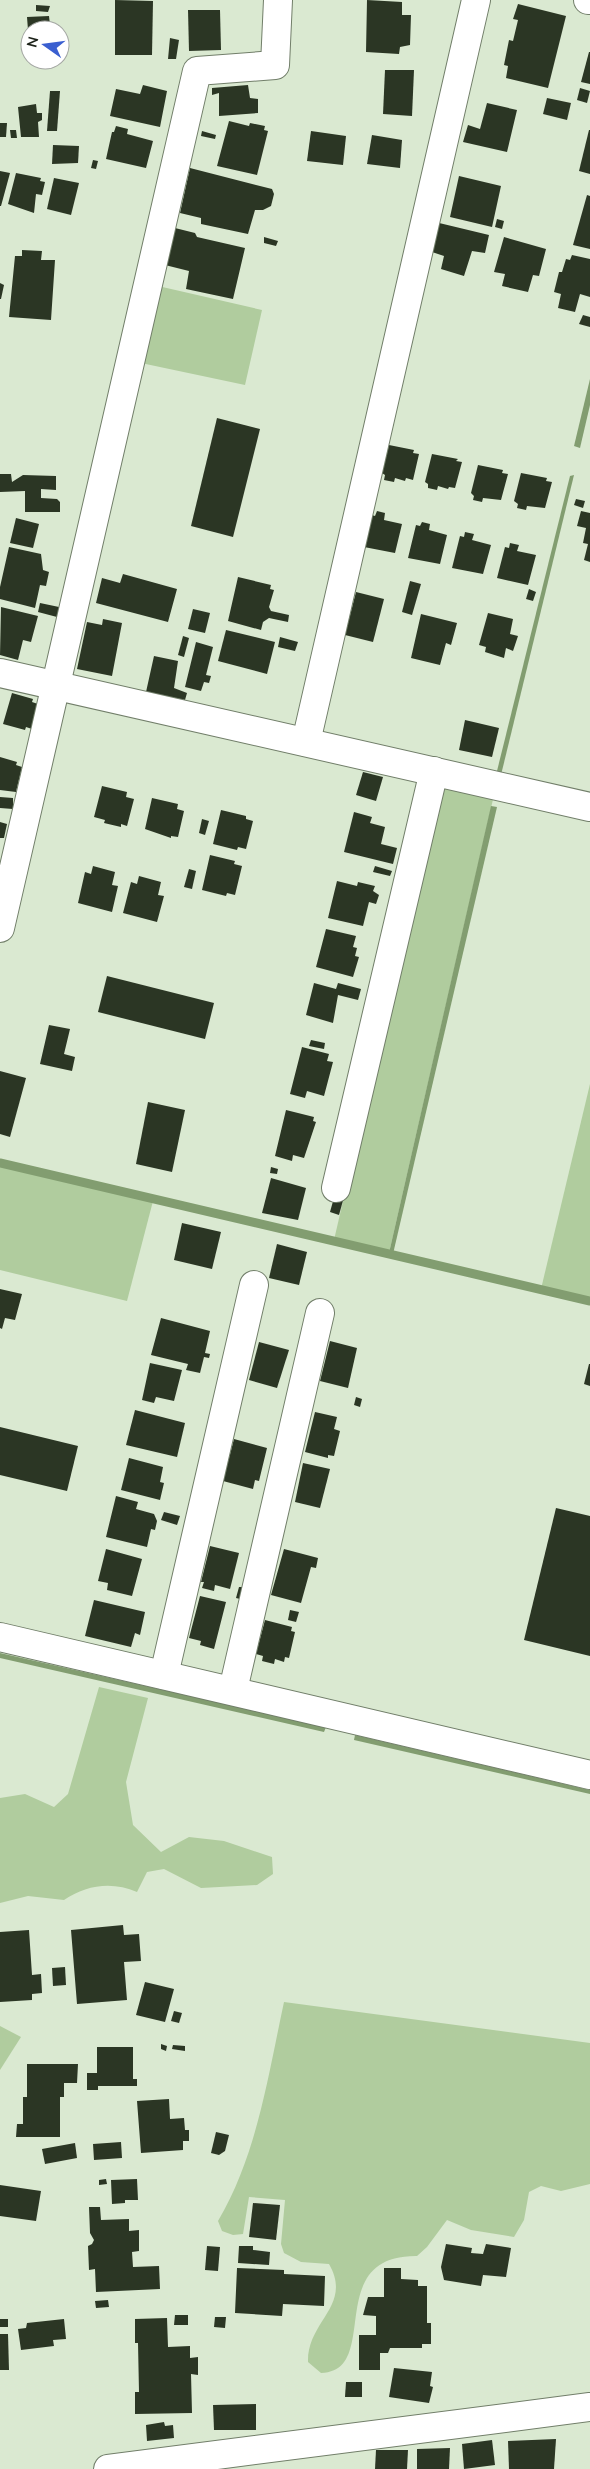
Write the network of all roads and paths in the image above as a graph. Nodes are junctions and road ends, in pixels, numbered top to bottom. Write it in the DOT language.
graph roads {
  1 [pos="278,0"];
  2 [pos="476,0"];
  3 [pos="0,673"];
  4 [pos="56,686"];
  5 [pos="306,742"];
  6 [pos="434,771"];
  7 [pos="590,807"];
  8 [pos="0,928"];
  9 [pos="336,1188"];
  10 [pos="254,1285"];
  11 [pos="320,1313"];
  12 [pos="0,1637"];
  13 [pos="164,1675"];
  14 [pos="233,1690"];
  15 [pos="590,1775"];
  16 [pos="590,2407"];
  17 [pos="108,2469"];
  1 -- 4 [label="street"];
  2 -- 5 [label="street"];
  3 -- 4 [label="street"];
  4 -- 5 [label="street"];
  4 -- 8 [label="street"];
  5 -- 6 [label="street"];
  6 -- 7 [label="street"];
  6 -- 9 [label="street"];
  10 -- 13 [label="street"];
  11 -- 14 [label="street"];
  12 -- 13 [label="street"];
  13 -- 14 [label="street"];
  14 -- 15 [label="street"];
  16 -- 17 [label="street"];
}
